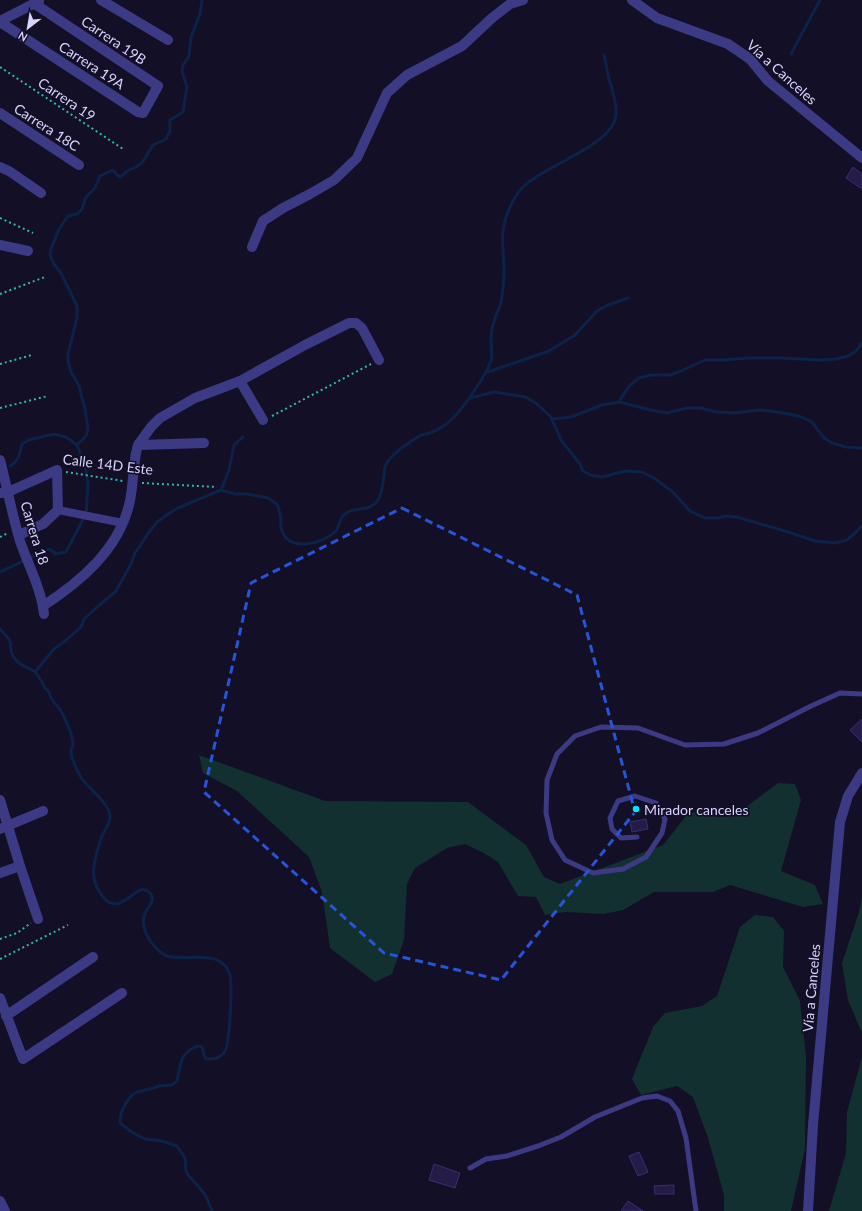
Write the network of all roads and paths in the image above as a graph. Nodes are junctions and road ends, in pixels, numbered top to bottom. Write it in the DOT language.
graph roads {
  1 [pos="101,0"];
  2 [pos="523,0"];
  3 [pos="632,0"];
  4 [pos="38,2"];
  5 [pos="0,21"];
  6 [pos="168,40"];
  7 [pos="0,67"];
  8 [pos="158,86"];
  9 [pos="0,113"];
  10 [pos="123,149"];
  11 [pos="862,158"];
  12 [pos="79,165"];
  13 [pos="0,167"];
  14 [pos="41,193"];
  15 [pos="0,218"];
  16 [pos="33,233"];
  17 [pos="0,245"];
  18 [pos="252,248"];
  19 [pos="28,251"];
  20 [pos="45,277"];
  21 [pos="0,294"];
  22 [pos="32,354"];
  23 [pos="379,360"];
  24 [pos="0,364"];
  25 [pos="240,382"];
  26 [pos="48,396"];
  27 [pos="0,408"];
  28 [pos="263,420"];
  29 [pos="204,443"];
  30 [pos="138,445"];
  31 [pos="0,460"];
  32 [pos="57,470"];
  33 [pos="132,483"];
  34 [pos="217,487"];
  35 [pos="4,492"];
  36 [pos="58,510"];
  37 [pos="123,523"];
  38 [pos="19,535"];
  39 [pos="862,694"];
  40 [pos="862,773"];
  41 [pos="0,800"];
  42 [pos="43,811"];
  43 [pos="4,827"];
  44 [pos="637,837"];
  45 [pos="20,866"];
  46 [pos="0,873"];
  47 [pos="38,919"];
  48 [pos="68,925"];
  49 [pos="0,939"];
  50 [pos="93,957"];
  51 [pos="0,958"];
  52 [pos="122,993"];
  53 [pos="0,998"];
  54 [pos="6,1016"];
  55 [pos="470,1168"];
  56 [pos="0,1201"];
  57 [pos="5,1211"];
  58 [pos="696,1211"];
  59 [pos="808,1211"];
  1 -- 6 [label="street"];
  2 -- 18 [label="street"];
  3 -- 11 [label="street, Vía a Canceles"];
  4 -- 5 [label="street"];
  4 -- 8 [label="street, Carrera 19B"];
  5 -- 8 [label="street, Carrera 19A"];
  7 -- 10 [label="path, Carrera 19"];
  9 -- 12 [label="street, Carrera 18C"];
  13 -- 14 [label="street"];
  15 -- 16 [label="path"];
  17 -- 19 [label="street"];
  20 -- 21 [label="path"];
  22 -- 24 [label="path"];
  23 -- 25 [label="street"];
  23 -- 28 [label="path"];
  25 -- 28 [label="street"];
  25 -- 30 [label="street"];
  26 -- 27 [label="path"];
  29 -- 30 [label="street"];
  30 -- 33 [label="street"];
  31 -- 35 [label="street, Carrera 18"];
  32 -- 33 [label="path, Calle 14D Este"];
  32 -- 35 [label="street, Calle 14D Este"];
  32 -- 36 [label="street"];
  33 -- 34 [label="path, Calle 14D Este"];
  33 -- 37 [label="street"];
  35 -- 38 [label="street, Carrera 18"];
  36 -- 37 [label="street"];
  36 -- 38 [label="street"];
  37 -- 38 [label="street, Carrera 18"];
  39 -- 44 [label="lane"];
  40 -- 59 [label="street, Vía a Canceles"];
  41 -- 43 [label="street"];
  42 -- 43 [label="street"];
  43 -- 45 [label="street"];
  45 -- 46 [label="street"];
  45 -- 47 [label="street"];
  47 -- 49 [label="path"];
  48 -- 51 [label="path"];
  50 -- 54 [label="street"];
  52 -- 54 [label="street"];
  53 -- 54 [label="street"];
  55 -- 58 [label="lane"];
  56 -- 57 [label="street"];
}
